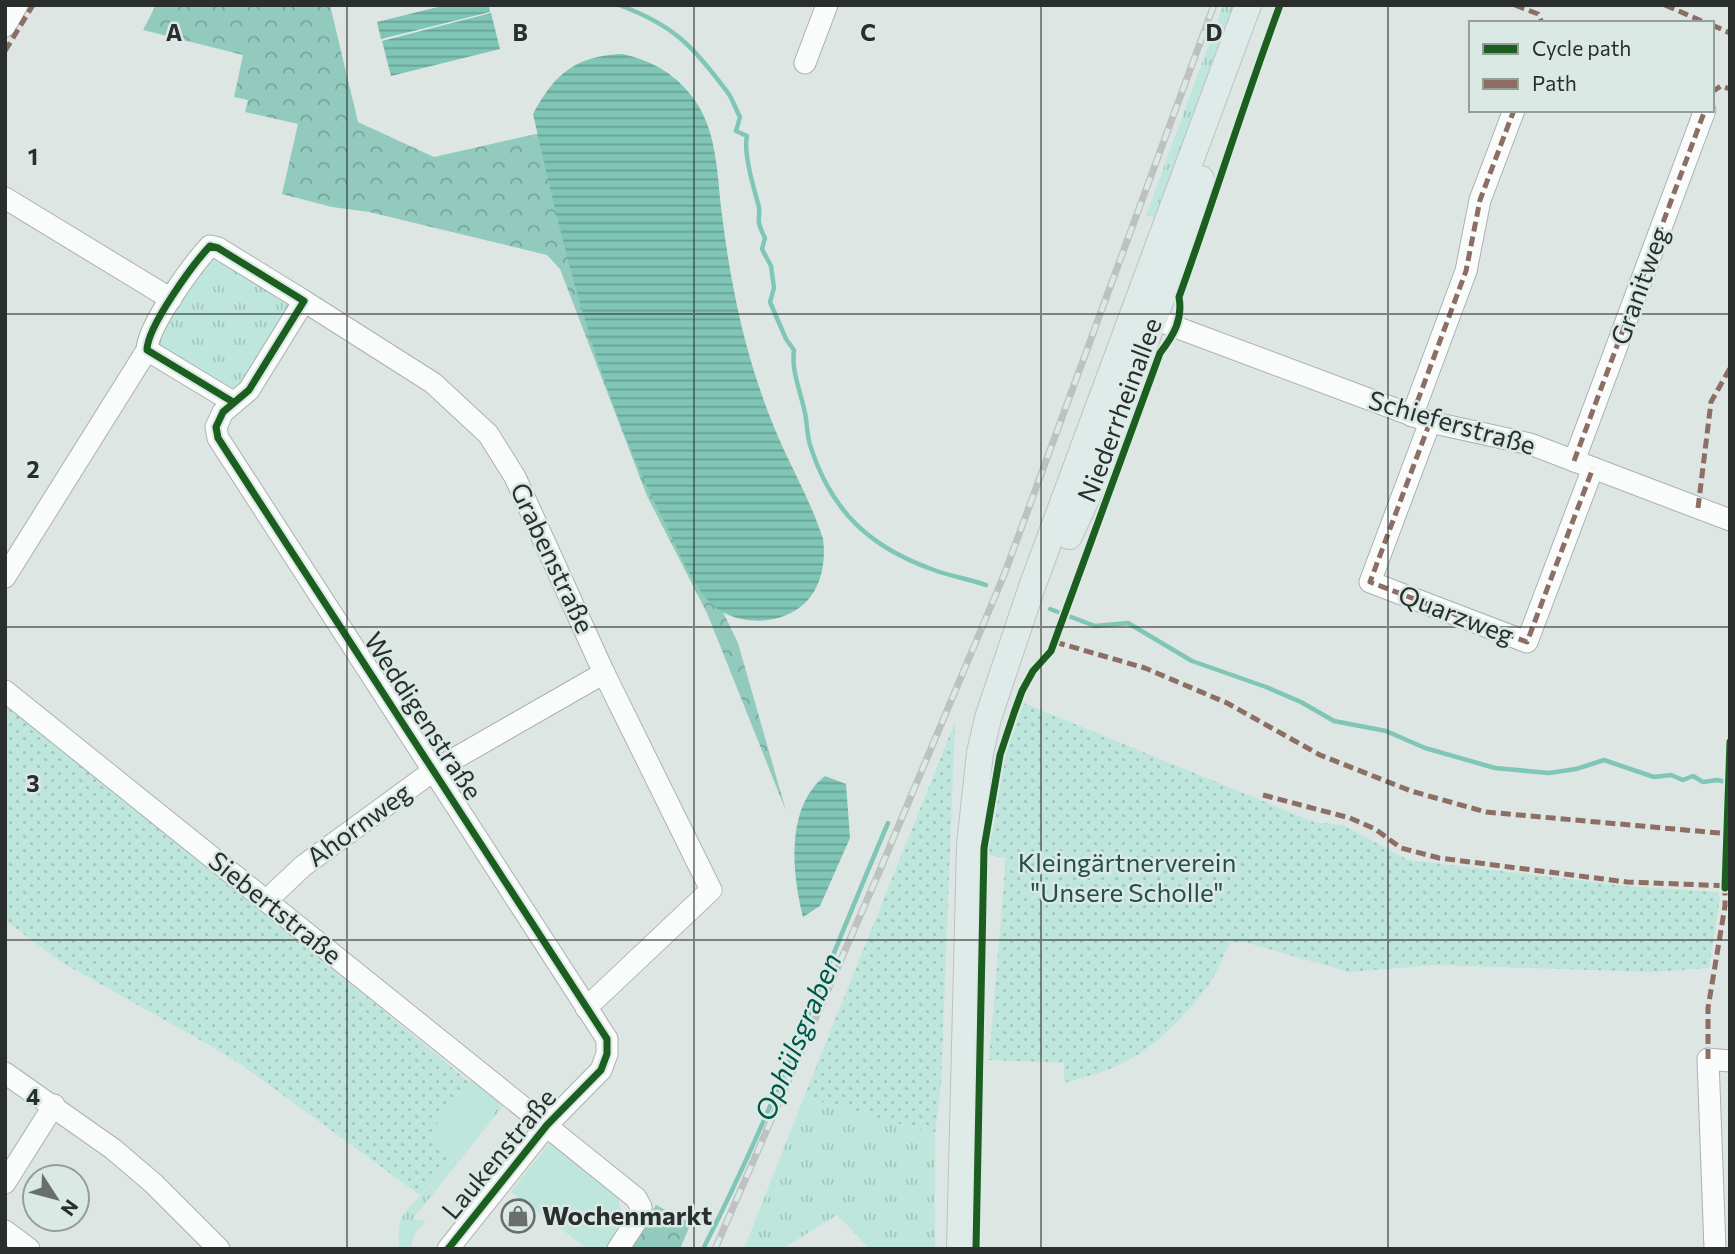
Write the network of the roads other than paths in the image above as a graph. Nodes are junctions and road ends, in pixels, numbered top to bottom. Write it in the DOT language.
graph roads {
  1 [pos="18,5"];
  2 [pos="827,5"];
  3 [pos="1248,5"];
  4 [pos="1262,5"];
  5 [pos="5,26"];
  6 [pos="805,63"];
  7 [pos="1513,112"];
  8 [pos="1704,112"];
  9 [pos="5,198"];
  10 [pos="171,299"];
  11 [pos="304,301"];
  12 [pos="1144,316"];
  13 [pos="147,350"];
  14 [pos="233,402"];
  15 [pos="1421,419"];
  16 [pos="1584,465"];
  17 [pos="1730,520"];
  18 [pos="5,577"];
  19 [pos="604,673"];
  20 [pos="5,691"];
  21 [pos="433,771"];
  22 [pos="266,901"];
  23 [pos="586,1008"];
  24 [pos="607,1054"];
  25 [pos="1730,1061"];
  26 [pos="5,1073"];
  27 [pos="54,1105"];
  28 [pos="547,1125"];
  29 [pos="5,1182"];
  30 [pos="5,1231"];
  31 [pos="29,1249"];
  32 [pos="219,1249"];
  33 [pos="448,1249"];
  34 [pos="618,1249"];
  35 [pos="960,1249"];
  36 [pos="1715,1249"];
  1 -- 5 [label="street"];
  2 -- 6 [label="street"];
  3 -- 12 [label="main road, Niederrheinallee"];
  4 -- 12 [label="main road, Niederrheinallee"];
  7 -- 15 [label="street"];
  8 -- 16 [label="street, Granitweg"];
  9 -- 10 [label="street"];
  10 -- 11 [label="street, Grabenstraße"];
  10 -- 13 [label="street"];
  11 -- 14 [label="street, Weddigenstraße"];
  11 -- 19 [label="street, Grabenstraße"];
  12 -- 15 [label="street, Schieferstraße"];
  12 -- 35 [label="main road, Niederrheinallee"];
  13 -- 14 [label="street"];
  13 -- 18 [label="street"];
  14 -- 21 [label="street, Weddigenstraße"];
  15 -- 16 [label="street, Schieferstraße"];
  15 -- 16 [label="street, Quarzweg"];
  16 -- 17 [label="street, Schieferstraße"];
  19 -- 21 [label="street, Ahornweg"];
  19 -- 23 [label="street, Grabenstraße"];
  20 -- 22 [label="street, Siebertstraße"];
  21 -- 22 [label="street, Ahornweg"];
  21 -- 23 [label="street, Weddigenstraße"];
  22 -- 28 [label="street, Siebertstraße"];
  23 -- 24 [label="street, Weddigenstraße"];
  24 -- 28 [label="street, Laukenstraße"];
  25 -- 36 [label="street"];
  26 -- 27 [label="street"];
  27 -- 29 [label="street"];
  27 -- 32 [label="street"];
  28 -- 33 [label="street, Laukenstraße"];
  28 -- 34 [label="street, Siebertstraße"];
  30 -- 31 [label="street"];
}
